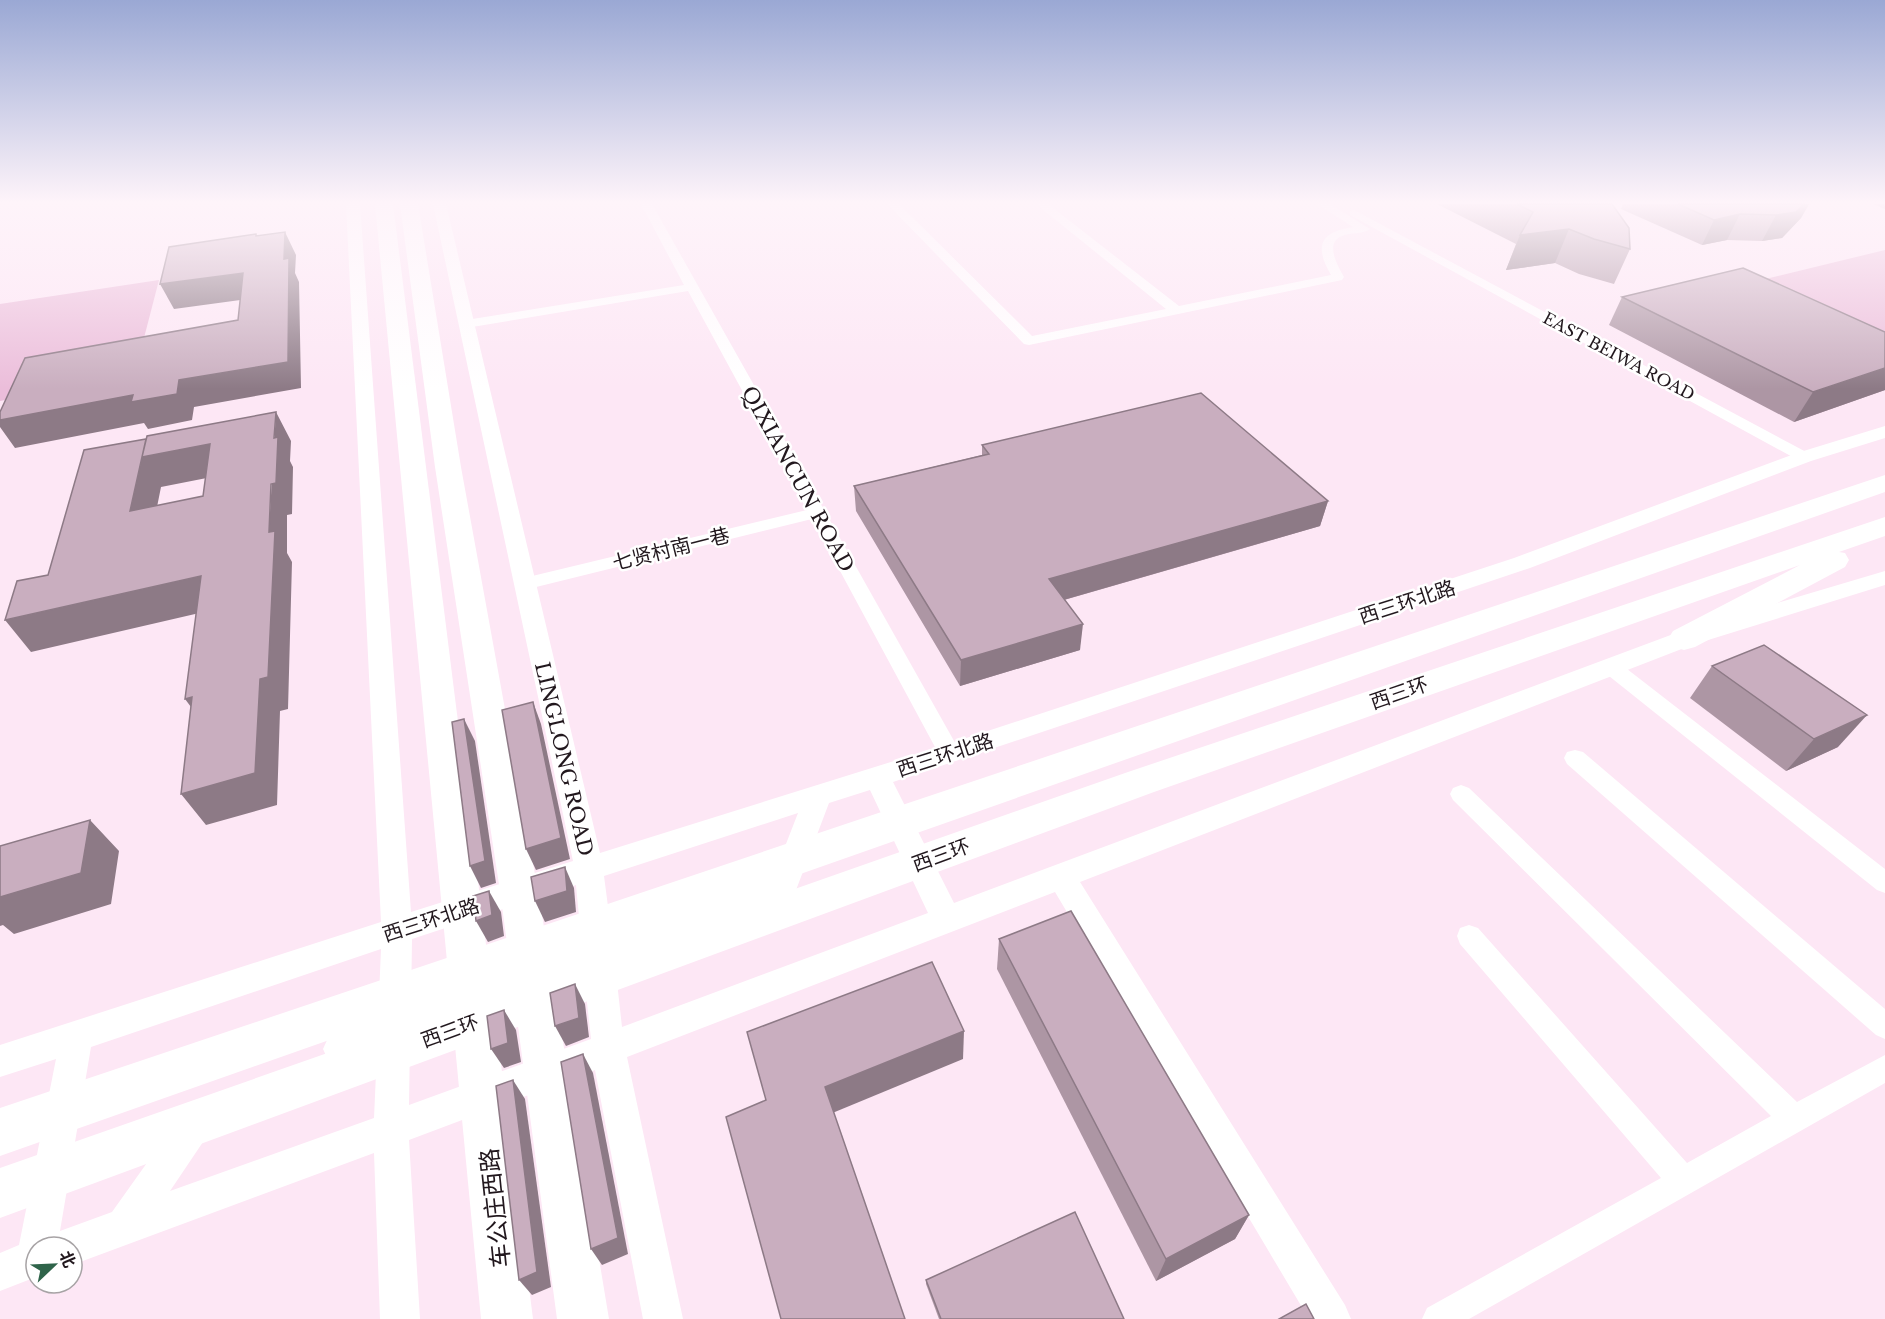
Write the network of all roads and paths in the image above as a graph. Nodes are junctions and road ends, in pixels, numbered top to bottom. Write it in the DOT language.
graph roads {
  1 [pos="356,266"];
  2 [pos="391,266"];
  3 [pos="418,266"];
  4 [pos="453,266"];
  5 [pos="680,266"];
  6 [pos="954,266"];
  7 [pos="1119,266"];
  8 [pos="1331,266"];
  9 [pos="1451,266"];
  10 [pos="692,287"];
  11 [pos="1176,310"];
  12 [pos="466,324"];
  13 [pos="1885,432"];
  14 [pos="1804,457"];
  15 [pos="1885,483"];
  16 [pos="817,513"];
  17 [pos="1885,526"];
  18 [pos="1885,533"];
  19 [pos="1884,579"];
  20 [pos="524,584"];
  21 [pos="1684,639"];
  22 [pos="1611,667"];
  23 [pos="950,754"];
  24 [pos="1575,758"];
  25 [pos="877,777"];
  26 [pos="1461,794"];
  27 [pos="818,796"];
  28 [pos="589,868"];
  29 [pos="1061,876"];
  30 [pos="1885,883"];
  31 [pos="519,891"];
  32 [pos="462,909"];
  33 [pos="947,920"];
  34 [pos="384,935"];
  35 [pos="1468,936"];
  36 [pos="598,956"];
  37 [pos="532,980"];
  38 [pos="472,1001"];
  39 [pos="1885,1026"];
  40 [pos="382,1034"];
  41 [pos="76,1038"];
  42 [pos="608,1048"];
  43 [pos="0,1061"];
  44 [pos="1885,1068"];
  45 [pos="546,1072"];
  46 [pos="483,1096"];
  47 [pos="1794,1119"];
  48 [pos="391,1130"];
  49 [pos="0,1132"];
  50 [pos="1683,1181"];
  51 [pos="0,1193"];
  52 [pos="124,1227"];
  53 [pos="40,1235"];
  54 [pos="84,1241"];
  55 [pos="24,1263"];
  56 [pos="0,1272"];
  57 [pos="400,1319"];
  58 [pos="507,1319"];
  59 [pos="583,1319"];
  60 [pos="663,1319"];
  61 [pos="1331,1319"];
  62 [pos="1438,1319"];
  1 -- 34 [label="street"];
  2 -- 32 [label="main road"];
  3 -- 31 [label="main road"];
  4 -- 12 [label="street, LINGLONG ROAD"];
  5 -- 10 [label="street, QIXIANCUN ROAD"];
  6 -- 11 [label="street"];
  7 -- 11 [label="street"];
  8 -- 11 [label="street"];
  9 -- 14 [label="street, EAST BEIWA ROAD"];
  10 -- 12 [label="street"];
  10 -- 16 [label="street, QIXIANCUN ROAD"];
  12 -- 20 [label="street, LINGLONG ROAD"];
  13 -- 14 [label="street, 西三环北路"];
  14 -- 23 [label="street, 西三环北路"];
  15 -- 49 [label="highway"];
  16 -- 20 [label="street, 七贤村南一巷"];
  16 -- 23 [label="street, QIXIANCUN ROAD"];
  17 -- 51 [label="highway, 西三环"];
  18 -- 21 [label="highway"];
  19 -- 21 [label="street"];
  20 -- 28 [label="street, LINGLONG ROAD"];
  21 -- 22 [label="street"];
  22 -- 29 [label="street"];
  22 -- 30 [label="street"];
  23 -- 25 [label="street, 西三环北路"];
  24 -- 39 [label="street"];
  25 -- 27 [label="street, 西三环北路"];
  25 -- 33 [label="street"];
  26 -- 47 [label="street"];
  27 -- 28 [label="street, 西三环北路"];
  27 -- 36 [label="street"];
  28 -- 31 [label="street, 西三环北路"];
  28 -- 36 [label="street, LINGLONG ROAD"];
  29 -- 33 [label="street"];
  29 -- 61 [label="street"];
  31 -- 32 [label="street, 西三环北路"];
  31 -- 37 [label="main road"];
  32 -- 34 [label="street, 西三环北路"];
  32 -- 38 [label="main road, 车公庄西路"];
  33 -- 42 [label="street"];
  34 -- 40 [label="street"];
  34 -- 41 [label="street, 西三环北路"];
  35 -- 50 [label="street"];
  36 -- 37 [label="street"];
  36 -- 42 [label="street, LINGLONG ROAD"];
  37 -- 38 [label="street"];
  37 -- 45 [label="main road"];
  38 -- 40 [label="street"];
  38 -- 46 [label="main road, 车公庄西路"];
  40 -- 48 [label="street"];
  40 -- 52 [label="street"];
  41 -- 43 [label="street, 西三环北路"];
  41 -- 53 [label="street"];
  42 -- 45 [label="street"];
  42 -- 60 [label="street, LINGLONG ROAD"];
  44 -- 47 [label="street"];
  45 -- 46 [label="street"];
  45 -- 59 [label="main road"];
  46 -- 48 [label="street"];
  46 -- 58 [label="main road, 车公庄西路"];
  47 -- 50 [label="street"];
  48 -- 52 [label="street"];
  48 -- 57 [label="street"];
  50 -- 62 [label="street"];
  52 -- 54 [label="street"];
  55 -- 56 [label="street"];
}
